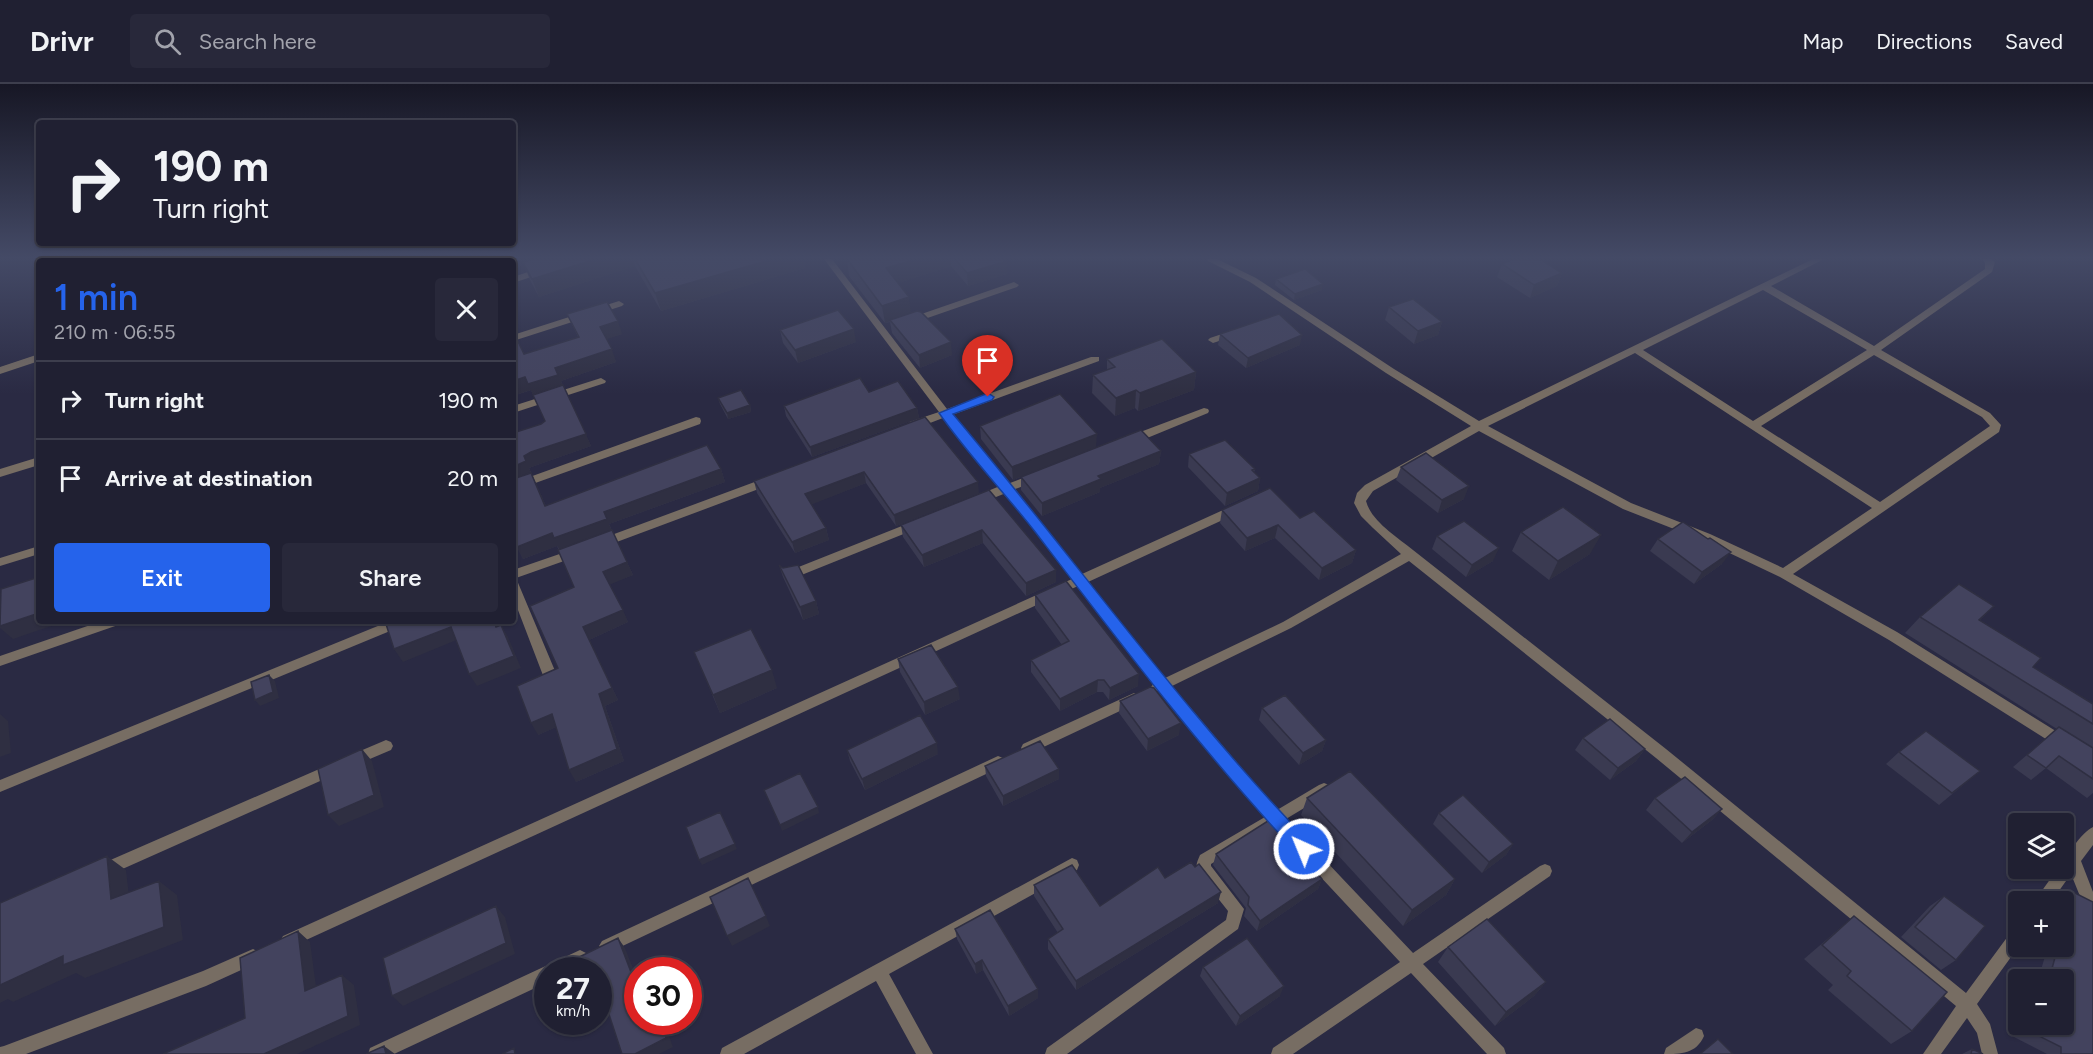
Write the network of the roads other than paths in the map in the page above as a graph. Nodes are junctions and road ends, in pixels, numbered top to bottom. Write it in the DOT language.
graph roads {
  1 [pos="619,304"];
  2 [pos="863,304"];
  3 [pos="958,304"];
  4 [pos="1289,304"];
  5 [pos="1726,304"];
  6 [pos="1794,304"];
  7 [pos="1940,304"];
  8 [pos="1300,312"];
  9 [pos="1289,315"];
  10 [pos="1245,329"];
  11 [pos="883,330"];
  12 [pos="516,337"];
  13 [pos="1212,340"];
  14 [pos="1635,349"];
  15 [pos="1873,351"];
  16 [pos="36,358"];
  17 [pos="1095,359"];
  18 [pos="0,371"];
  19 [pos="601,381"];
  20 [pos="516,409"];
  21 [pos="1204,411"];
  22 [pos="945,413"];
  23 [pos="696,421"];
  24 [pos="1479,426"];
  25 [pos="1752,426"];
  26 [pos="902,429"];
  27 [pos="1117,445"];
  28 [pos="36,462"];
  29 [pos="1052,471"];
  30 [pos="0,473"];
  31 [pos="782,475"];
  32 [pos="516,486"];
  33 [pos="1008,488"];
  34 [pos="1249,503"];
  35 [pos="964,505"];
  36 [pos="1880,508"];
  37 [pos="932,518"];
  38 [pos="36,551"];
  39 [pos="1411,554"];
  40 [pos="0,562"];
  41 [pos="516,574"];
  42 [pos="1784,574"];
  43 [pos="790,575"];
  44 [pos="1079,582"];
  45 [pos="516,590"];
  46 [pos="108,624"];
  47 [pos="396,624"];
  48 [pos="0,661"];
  49 [pos="551,678"];
  50 [pos="1163,685"];
  51 [pos="386,746"];
  52 [pos="2073,749"];
  53 [pos="1336,782"];
  54 [pos="0,786"];
  55 [pos="1273,816"];
  56 [pos="2093,834"];
  57 [pos="2074,858"];
  58 [pos="2074,862"];
  59 [pos="1072,865"];
  60 [pos="1545,871"];
  61 [pos="86,879"];
  62 [pos="2093,911"];
  63 [pos="2008,949"];
  64 [pos="582,957"];
  65 [pos="1412,962"];
  66 [pos="879,971"];
  67 [pos="534,981"];
  68 [pos="1968,1005"];
  69 [pos="1696,1036"];
  70 [pos="4,1054"];
  71 [pos="376,1054"];
  72 [pos="728,1054"];
  73 [pos="925,1054"];
  74 [pos="1053,1054"];
  75 [pos="1280,1054"];
  76 [pos="1498,1054"];
  77 [pos="1672,1054"];
  78 [pos="1931,1054"];
  79 [pos="1990,1054"];
  1 -- 12 [label="street"];
  2 -- 11 [label="street"];
  3 -- 11 [label="street"];
  4 -- 8 [label="street"];
  5 -- 14 [label="street"];
  6 -- 15 [label="street"];
  7 -- 15 [label="street"];
  8 -- 9 [label="street"];
  8 -- 24 [label="street"];
  10 -- 13 [label="street"];
  11 -- 22 [label="street"];
  14 -- 24 [label="street"];
  14 -- 25 [label="street"];
  15 -- 25 [label="street"];
  15 -- 36 [label="street"];
  16 -- 18 [label="street"];
  17 -- 22 [label="street"];
  19 -- 20 [label="street"];
  21 -- 27 [label="street"];
  22 -- 26 [label="street"];
  22 -- 33 [label="street"];
  23 -- 32 [label="street"];
  24 -- 39 [label="street"];
  24 -- 42 [label="street"];
  25 -- 36 [label="street"];
  28 -- 30 [label="street"];
  29 -- 33 [label="street"];
  31 -- 41 [label="street"];
  33 -- 35 [label="street"];
  33 -- 44 [label="street"];
  34 -- 44 [label="street"];
  36 -- 42 [label="street"];
  37 -- 43 [label="street"];
  38 -- 40 [label="street"];
  39 -- 50 [label="street"];
  39 -- 68 [label="street"];
  42 -- 52 [label="street"];
  44 -- 50 [label="street"];
  44 -- 70 [label="street"];
  45 -- 49 [label="street"];
  46 -- 48 [label="street"];
  47 -- 54 [label="street"];
  50 -- 55 [label="street"];
  50 -- 64 [label="street"];
  51 -- 61 [label="street"];
  53 -- 55 [label="street"];
  55 -- 65 [label="street"];
  55 -- 74 [label="street"];
  56 -- 57 [label="street"];
  58 -- 62 [label="street"];
  59 -- 66 [label="street"];
  60 -- 65 [label="street"];
  63 -- 68 [label="street"];
  65 -- 75 [label="street"];
  65 -- 76 [label="street"];
  66 -- 72 [label="street"];
  66 -- 73 [label="street"];
  67 -- 71 [label="street"];
  68 -- 78 [label="street"];
  68 -- 79 [label="street"];
  69 -- 77 [label="street"];
}
